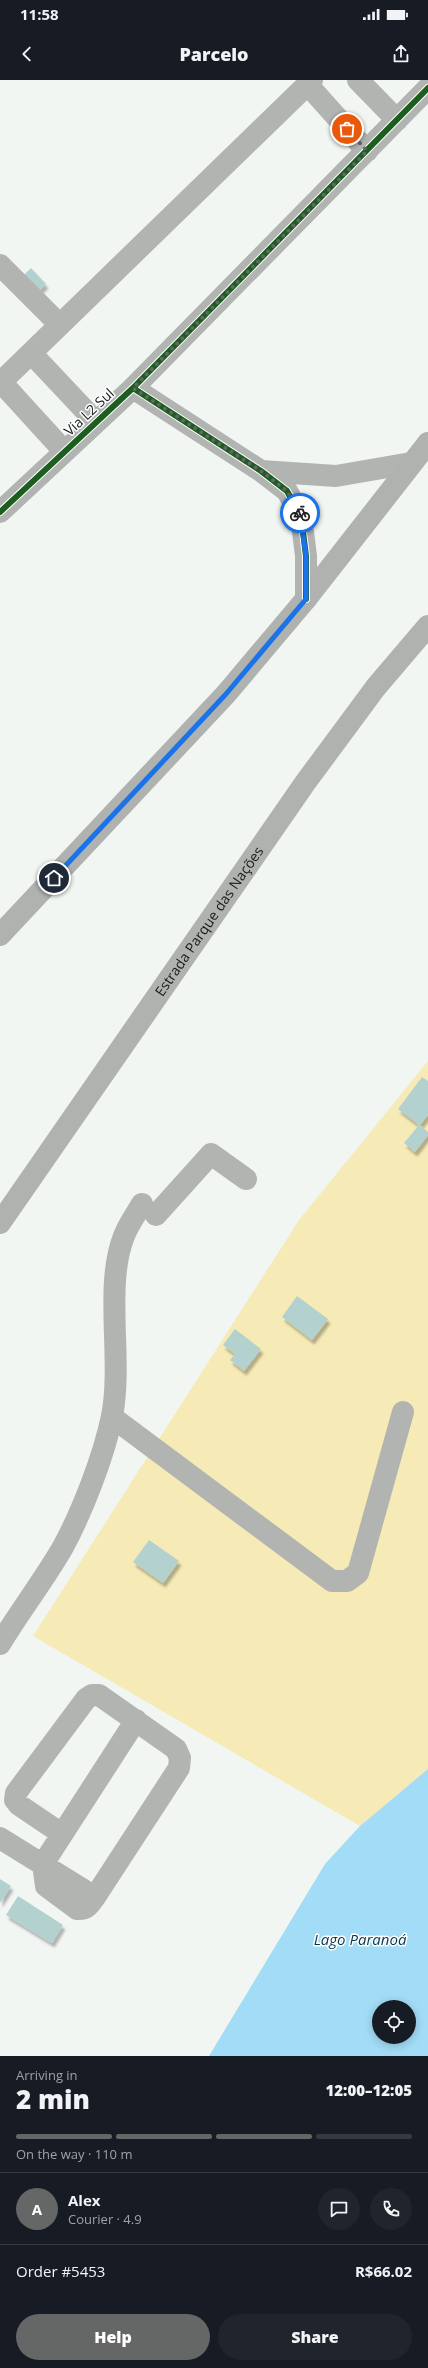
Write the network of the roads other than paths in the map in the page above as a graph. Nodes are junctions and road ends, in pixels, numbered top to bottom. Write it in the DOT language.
graph roads {
  1 [pos="358,80"];
  2 [pos="310,82"];
  3 [pos="428,88"];
  4 [pos="397,120"];
  5 [pos="367,151"];
  6 [pos="0,265"];
  7 [pos="60,325"];
  8 [pos="30,353"];
  9 [pos="1,382"];
  10 [pos="133,388"];
  11 [pos="96,422"];
  12 [pos="428,443"];
  13 [pos="64,451"];
  14 [pos="411,463"];
  15 [pos="261,471"];
  16 [pos="0,512"];
  17 [pos="306,599"];
  18 [pos="428,626"];
  19 [pos="0,934"];
  20 [pos="246,1179"];
  21 [pos="0,1224"];
  22 [pos="403,1412"];
  23 [pos="112,1417"];
  24 [pos="0,1644"];
  25 [pos="136,1720"];
  26 [pos="62,1834"];
  27 [pos="0,1838"];
  28 [pos="43,1864"];
  1 -- 4 [label="street"];
  2 -- 5 [label="street"];
  2 -- 7 [label="street"];
  3 -- 4 [label="street, Via L2 Sul"];
  4 -- 5 [label="street, Via L2 Sul"];
  5 -- 10 [label="street, Via L2 Sul"];
  6 -- 7 [label="street"];
  7 -- 8 [label="street"];
  8 -- 9 [label="street"];
  8 -- 11 [label="street"];
  9 -- 13 [label="street"];
  10 -- 11 [label="street, Via L2 Sul"];
  10 -- 15 [label="street"];
  11 -- 13 [label="street, Via L2 Sul"];
  12 -- 14 [label="highway"];
  13 -- 16 [label="street, Via L2 Sul"];
  14 -- 15 [label="street"];
  14 -- 17 [label="highway"];
  15 -- 17 [label="street"];
  17 -- 19 [label="highway"];
  18 -- 21 [label="highway, Estrada Parque das Nações"];
  20 -- 23 [label="street"];
  22 -- 23 [label="street"];
  23 -- 24 [label="street"];
  25 -- 26 [label="street"];
  25 -- 26 [label="street"];
  25 -- 28 [label="street"];
  26 -- 28 [label="street"];
  27 -- 28 [label="street"];
}
